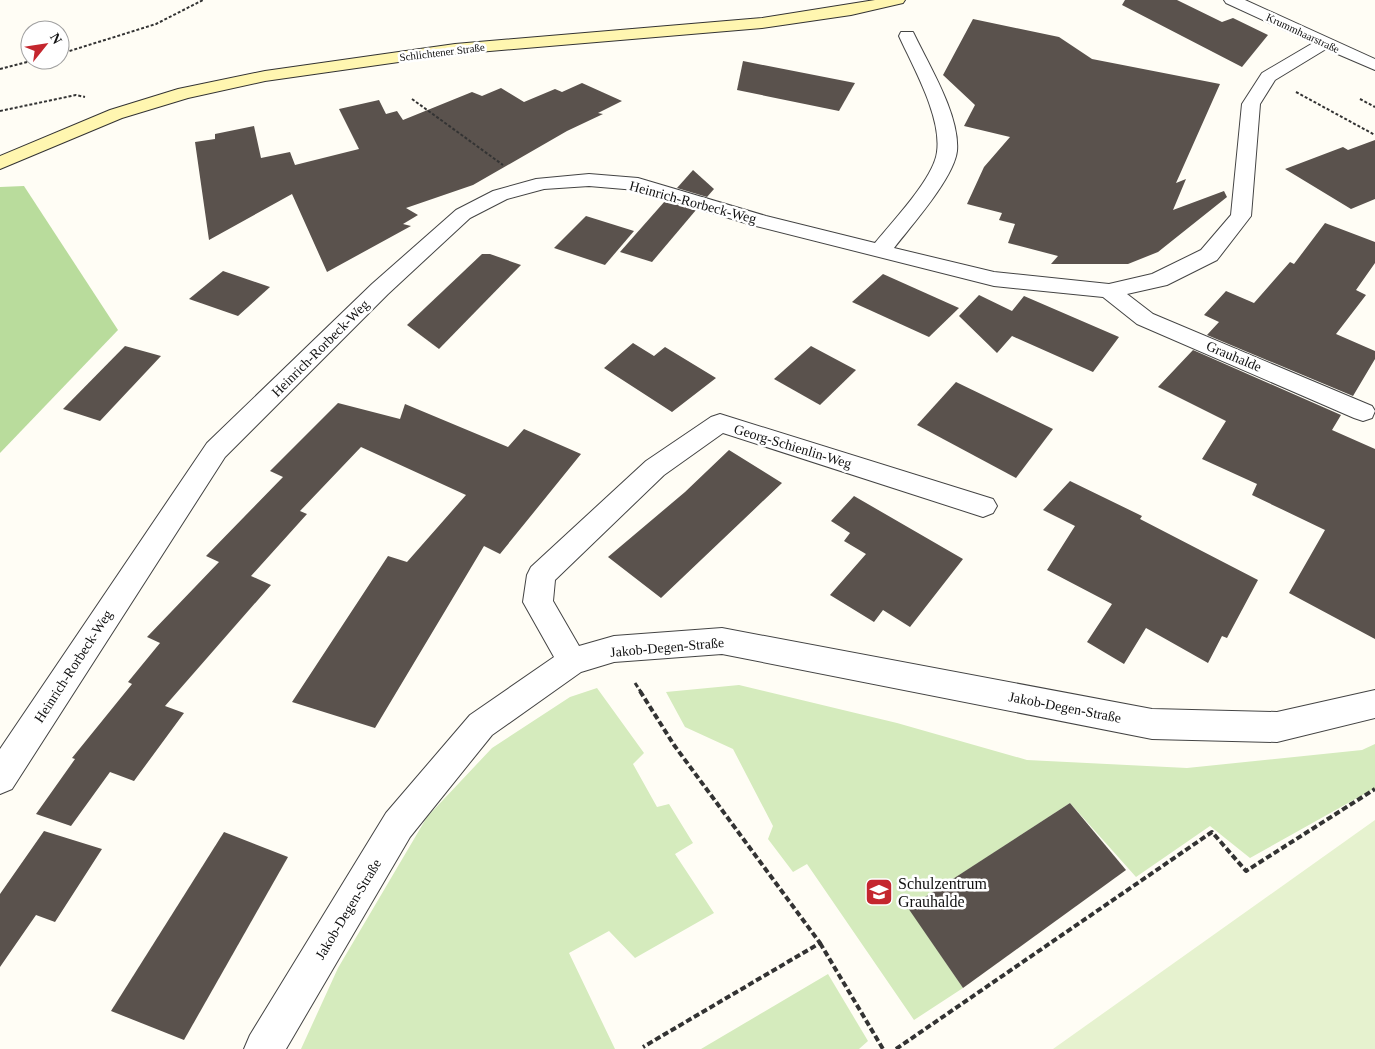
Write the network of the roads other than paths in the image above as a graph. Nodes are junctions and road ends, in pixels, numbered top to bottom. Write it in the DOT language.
graph roads {
  1 [pos="898,0"];
  2 [pos="1232,0"];
  3 [pos="908,36"];
  4 [pos="1324,44"];
  5 [pos="1375,65"];
  6 [pos="0,162"];
  7 [pos="881,250"];
  8 [pos="1109,291"];
  9 [pos="1363,412"];
  10 [pos="983,506"];
  11 [pos="572,661"];
  12 [pos="1375,704"];
  13 [pos="0,778"];
  14 [pos="264,1049"];
  1 -- 6 [label="main road, Schlichtener Straße"];
  2 -- 4 [label="street, Krummhaarstraße"];
  3 -- 7 [label="street"];
  4 -- 5 [label="street, Krummhaarstraße"];
  4 -- 8 [label="street, Heinrich-Rorbeck-Weg"];
  7 -- 8 [label="street, Heinrich-Rorbeck-Weg"];
  7 -- 13 [label="street, Heinrich-Rorbeck-Weg"];
  8 -- 9 [label="street, Grauhalde"];
  10 -- 11 [label="street, Georg-Schienlin-Weg"];
  11 -- 12 [label="street, Jakob-Degen-Straße"];
  11 -- 14 [label="street, Jakob-Degen-Straße"];
}
